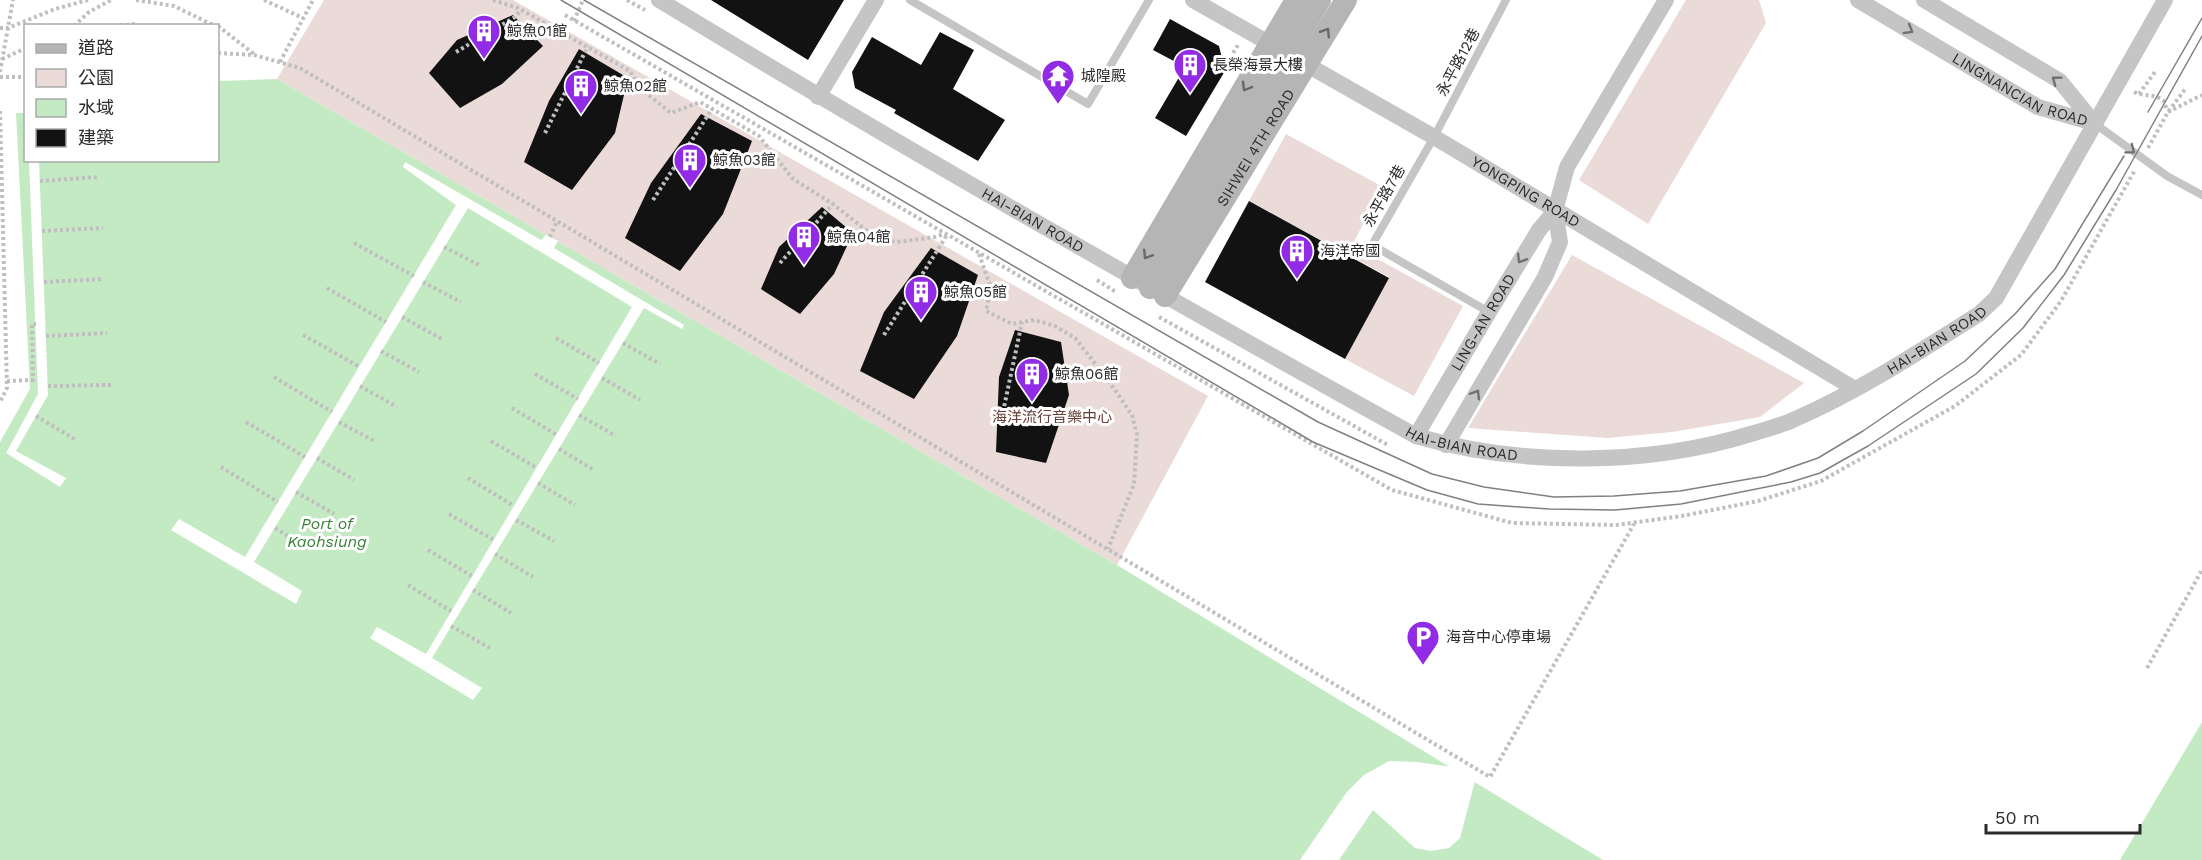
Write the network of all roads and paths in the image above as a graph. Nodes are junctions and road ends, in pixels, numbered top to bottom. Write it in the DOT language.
graph roads {
  1 [pos="13,0"];
  2 [pos="88,0"];
  3 [pos="111,0"];
  4 [pos="136,0"];
  5 [pos="264,0"];
  6 [pos="313,0"];
  7 [pos="493,0"];
  8 [pos="583,0"];
  9 [pos="659,0"];
  10 [pos="876,0"];
  11 [pos="910,0"];
  12 [pos="1149,0"];
  13 [pos="1193,0"];
  14 [pos="1296,0"];
  15 [pos="1320,0"];
  16 [pos="1346,0"];
  17 [pos="1506,0"];
  18 [pos="1666,0"];
  19 [pos="1858,0"];
  20 [pos="1924,0"];
  21 [pos="2165,0"];
  22 [pos="521,10"];
  23 [pos="565,15"];
  24 [pos="303,18"];
  25 [pos="573,21"];
  26 [pos="77,24"];
  27 [pos="212,24"];
  28 [pos="0,28"];
  29 [pos="8,28"];
  30 [pos="219,28"];
  31 [pos="588,46"];
  32 [pos="24,49"];
  33 [pos="456,52"];
  34 [pos="219,53"];
  35 [pos="254,55"];
  36 [pos="1288,55"];
  37 [pos="2,59"];
  38 [pos="280,62"];
  39 [pos="0,72"];
  40 [pos="2155,72"];
  41 [pos="0,77"];
  42 [pos="24,77"];
  43 [pos="2118,82"];
  44 [pos="2186,88"];
  45 [pos="2139,94"];
  46 [pos="2202,95"];
  47 [pos="818,97"];
  48 [pos="712,109"];
  49 [pos="0,111"];
  50 [pos="2168,112"];
  51 [pos="2094,123"];
  52 [pos="545,133"];
  53 [pos="1434,137"];
  54 [pos="2142,158"];
  55 [pos="99,177"];
  56 [pos="40,181"];
  57 [pos="2202,195"];
  58 [pos="653,200"];
  59 [pos="832,204"];
  60 [pos="1555,211"];
  61 [pos="557,221"];
  62 [pos="103,228"];
  63 [pos="42,231"];
  64 [pos="946,235"];
  65 [pos="550,237"];
  66 [pos="354,243"];
  67 [pos="444,247"];
  68 [pos="979,254"];
  69 [pos="780,263"];
  70 [pos="481,267"];
  71 [pos="414,276"];
  72 [pos="105,279"];
  73 [pos="44,282"];
  74 [pos="423,282"];
  75 [pos="1149,287"];
  76 [pos="327,288"];
  77 [pos="461,302"];
  78 [pos="1489,312"];
  79 [pos="402,317"];
  80 [pos="386,322"];
  81 [pos="1022,322"];
  82 [pos="36,324"];
  83 [pos="107,333"];
  84 [pos="303,335"];
  85 [pos="884,335"];
  86 [pos="46,336"];
  87 [pos="556,338"];
  88 [pos="442,339"];
  89 [pos="623,343"];
  90 [pos="381,351"];
  91 [pos="599,363"];
  92 [pos="660,364"];
  93 [pos="360,367"];
  94 [pos="419,372"];
  95 [pos="535,374"];
  96 [pos="274,377"];
  97 [pos="602,378"];
  98 [pos="7,381"];
  99 [pos="111,385"];
  100 [pos="48,386"];
  101 [pos="360,386"];
  102 [pos="1855,389"];
  103 [pos="578,399"];
  104 [pos="640,400"];
  105 [pos="0,402"];
  106 [pos="396,407"];
  107 [pos="512,408"];
  108 [pos="332,412"];
  109 [pos="1003,412"];
  110 [pos="579,415"];
  111 [pos="36,416"];
  112 [pos="246,422"];
  113 [pos="339,422"];
  114 [pos="557,435"];
  115 [pos="616,436"];
  116 [pos="1416,436"];
  117 [pos="76,440"];
  118 [pos="374,441"];
  119 [pos="491,441"];
  120 [pos="1446,445"];
  121 [pos="559,449"];
  122 [pos="305,457"];
  123 [pos="317,458"];
  124 [pos="221,467"];
  125 [pos="537,468"];
  126 [pos="594,470"];
  127 [pos="468,478"];
  128 [pos="354,480"];
  129 [pos="538,483"];
  130 [pos="296,492"];
  131 [pos="278,502"];
  132 [pos="575,505"];
  133 [pos="514,506"];
  134 [pos="334,514"];
  135 [pos="449,514"];
  136 [pos="516,520"];
  137 [pos="1634,523"];
  138 [pos="275,528"];
  139 [pos="494,540"];
  140 [pos="554,541"];
  141 [pos="1108,549"];
  142 [pos="310,550"];
  143 [pos="428,550"];
  144 [pos="495,554"];
  145 [pos="2202,570"];
  146 [pos="472,576"];
  147 [pos="533,577"];
  148 [pos="408,585"];
  149 [pos="473,591"];
  150 [pos="451,611"];
  151 [pos="511,612"];
  152 [pos="451,626"];
  153 [pos="490,648"];
  154 [pos="2147,668"];
  1 -- 29 [label="path"];
  2 -- 29 [label="path"];
  3 -- 26 [label="path"];
  4 -- 27 [label="path"];
  5 -- 24 [label="path"];
  6 -- 24 [label="path"];
  7 -- 22 [label="path"];
  8 -- 25 [label="path"];
  9 -- 47 [label="street, HAI-BIAN ROAD"];
  10 -- 47 [label="street"];
  11 -- 12 [label="lane"];
  13 -- 36 [label="street, YONGPING ROAD"];
  14 -- 36 [label="street, SIHWEI 4TH ROAD"];
  15 -- 36 [label="street, SIHWEI 4TH ROAD"];
  36 -- 16 [label="street, SIHWEI 4TH ROAD, one-way"];
  17 -- 53 [label="lane, 永平路12巷"];
  18 -- 60 [label="street, LING-AN ROAD"];
  19 -- 51 [label="street, LINGNANCIAN ROAD, one-way"];
  51 -- 20 [label="street, LINGNANCIAN ROAD, one-way"];
  21 -- 43 [label="street, HAI-BIAN ROAD"];
  22 -- 31 [label="path"];
  22 -- 33 [label="path"];
  23 -- 25 [label="path"];
  24 -- 38 [label="path"];
  25 -- 64 [label="path"];
  28 -- 29 [label="path"];
  29 -- 37 [label="path"];
  30 -- 35 [label="path"];
  31 -- 48 [label="path"];
  31 -- 52 [label="path"];
  32 -- 37 [label="path"];
  34 -- 35 [label="path"];
  35 -- 38 [label="path"];
  36 -- 53 [label="street, YONGPING ROAD"];
  36 -- 75 [label="street, SIHWEI 4TH ROAD"];
  36 -- 75 [label="street, SIHWEI 4TH ROAD, one-way"];
  37 -- 39 [label="path"];
  38 -- 61 [label="path"];
  40 -- 45 [label="path"];
  41 -- 42 [label="path"];
  43 -- 45 [label="path"];
  43 -- 51 [label="street, HAI-BIAN ROAD"];
  44 -- 50 [label="path"];
  45 -- 50 [label="path"];
  46 -- 50 [label="path"];
  47 -- 75 [label="street, HAI-BIAN ROAD"];
  48 -- 58 [label="path"];
  48 -- 59 [label="path"];
  49 -- 98 [label="path"];
  50 -- 54 [label="path"];
  51 -- 54 [label="lane, one-way"];
  51 -- 102 [label="street, HAI-BIAN ROAD"];
  53 -- 60 [label="street, YONGPING ROAD"];
  53 -- 78 [label="lane, 永平路7巷"];
  54 -- 57 [label="lane"];
  54 -- 137 [label="path"];
  55 -- 56 [label="path"];
  59 -- 64 [label="path"];
  59 -- 69 [label="path"];
  60 -- 78 [label="street, LING-AN ROAD, one-way"];
  60 -- 102 [label="street, YONGPING ROAD"];
  120 -- 60 [label="street, LING-AN ROAD, one-way"];
  61 -- 65 [label="path"];
  61 -- 141 [label="path"];
  62 -- 63 [label="path"];
  64 -- 68 [label="path"];
  64 -- 85 [label="path"];
  66 -- 71 [label="path"];
  67 -- 70 [label="path"];
  68 -- 81 [label="path"];
  68 -- 137 [label="path"];
  72 -- 73 [label="path"];
  74 -- 77 [label="path"];
  75 -- 116 [label="street, HAI-BIAN ROAD"];
  76 -- 80 [label="path"];
  78 -- 116 [label="street, LING-AN ROAD"];
  79 -- 88 [label="path"];
  81 -- 109 [label="path"];
  81 -- 141 [label="path"];
  82 -- 98 [label="path"];
  83 -- 86 [label="path"];
  84 -- 93 [label="path"];
  87 -- 91 [label="path"];
  89 -- 92 [label="path"];
  90 -- 94 [label="path"];
  95 -- 103 [label="path"];
  96 -- 108 [label="path"];
  97 -- 104 [label="path"];
  98 -- 105 [label="path"];
  99 -- 100 [label="path"];
  101 -- 106 [label="path"];
  102 -- 120 [label="street, HAI-BIAN ROAD"];
  107 -- 114 [label="path"];
  110 -- 115 [label="path"];
  111 -- 117 [label="path"];
  112 -- 122 [label="path"];
  113 -- 118 [label="path"];
  116 -- 120 [label="street, HAI-BIAN ROAD"];
  119 -- 125 [label="path"];
  121 -- 126 [label="path"];
  123 -- 128 [label="path"];
  124 -- 131 [label="path"];
  127 -- 133 [label="path"];
  129 -- 132 [label="path"];
  130 -- 134 [label="path"];
  135 -- 139 [label="path"];
  136 -- 140 [label="path"];
  137 -- 141 [label="path"];
  138 -- 142 [label="path"];
  143 -- 146 [label="path"];
  144 -- 147 [label="path"];
  145 -- 154 [label="path"];
  148 -- 150 [label="path"];
  149 -- 151 [label="path"];
  152 -- 153 [label="path"];
}
